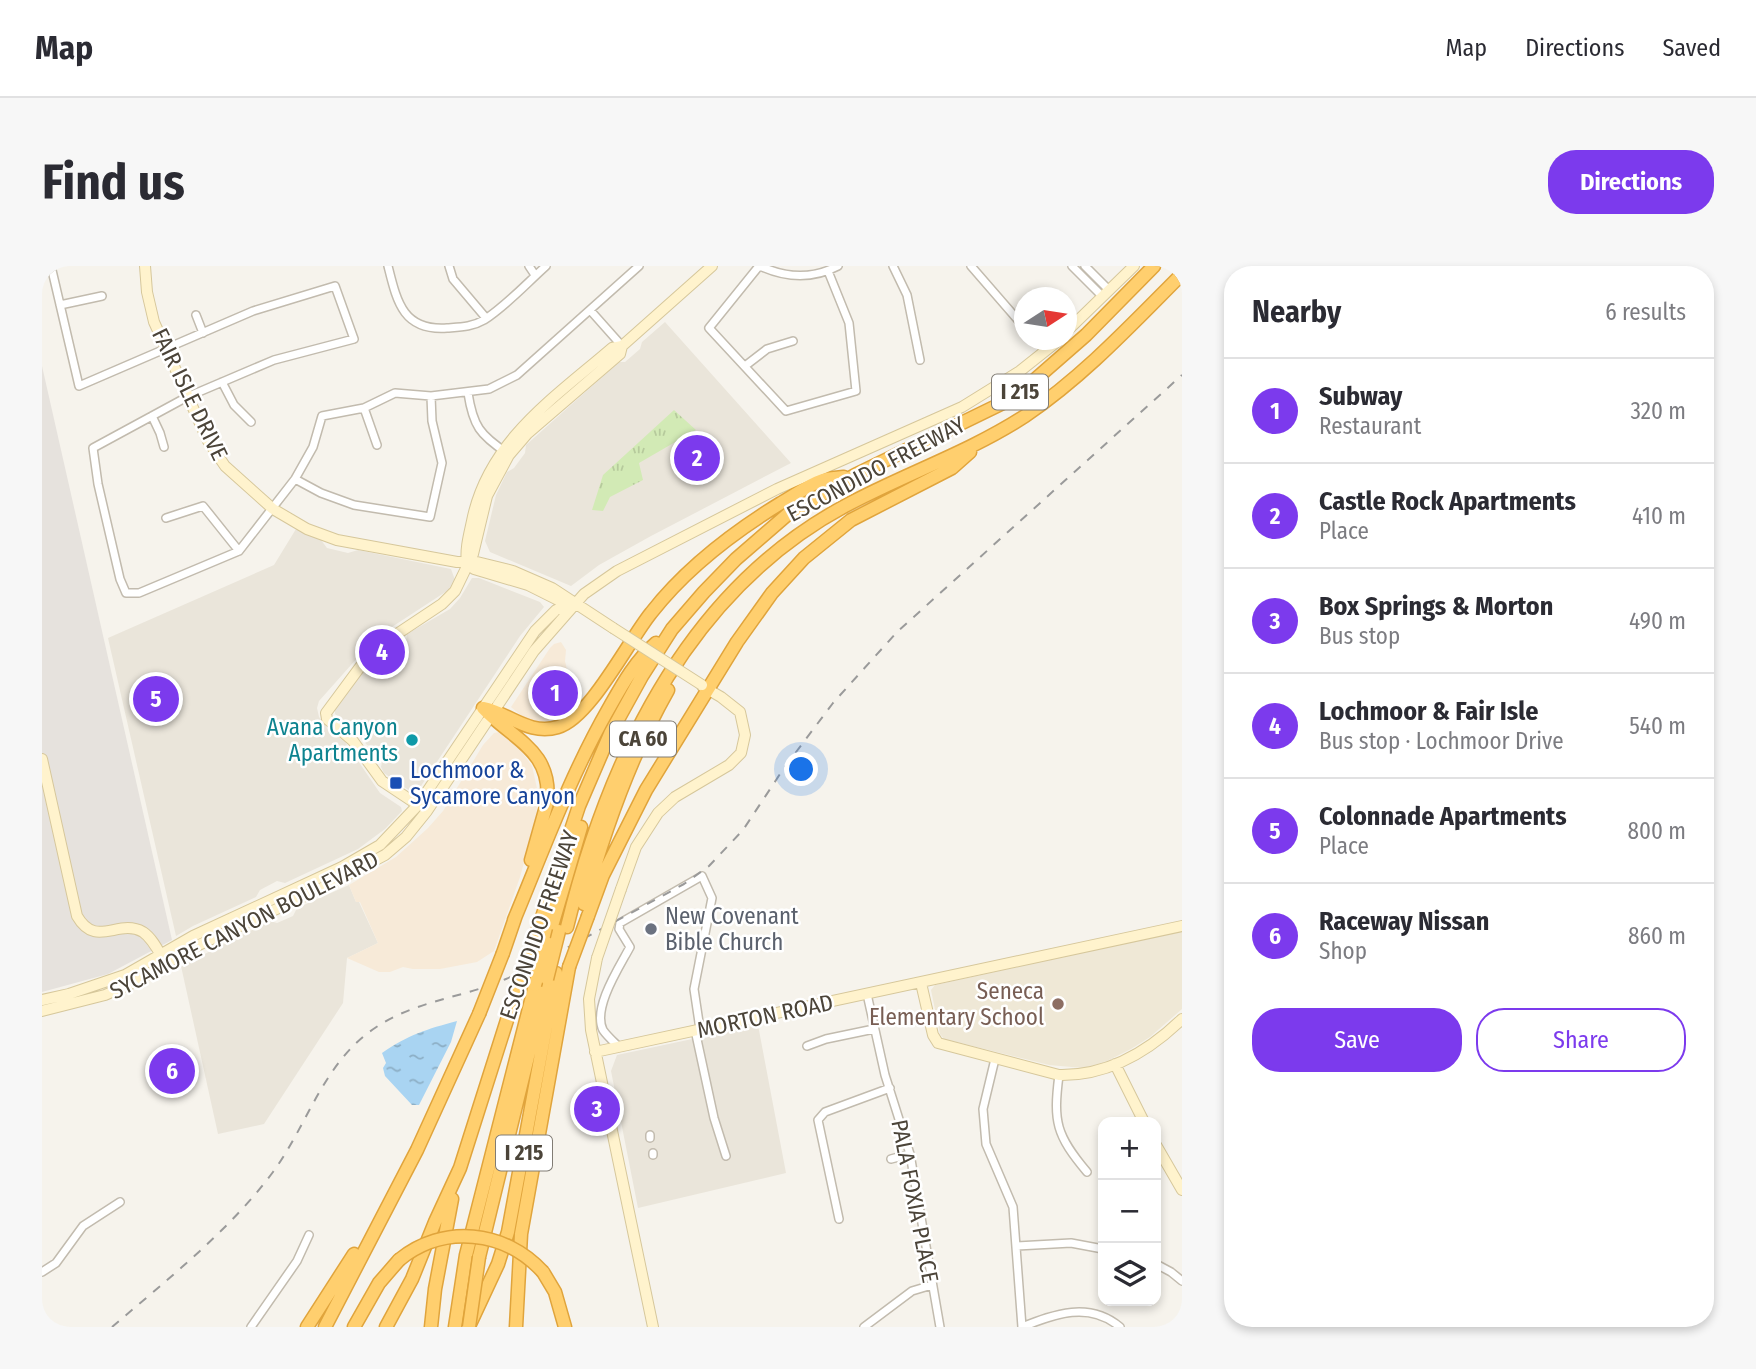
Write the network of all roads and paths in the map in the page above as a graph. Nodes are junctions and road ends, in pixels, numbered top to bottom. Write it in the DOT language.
graph roads {
  1 [pos="51,266"];
  2 [pos="145,266"];
  3 [pos="387,266"];
  4 [pos="449,266"];
  5 [pos="528,266"];
  6 [pos="545,266"];
  7 [pos="639,266"];
  8 [pos="712,266"];
  9 [pos="760,266"];
  10 [pos="838,266"];
  11 [pos="893,266"];
  12 [pos="971,266"];
  13 [pos="1072,266"];
  14 [pos="1085,266"];
  15 [pos="1134,266"];
  16 [pos="1154,266"];
  17 [pos="828,271"];
  18 [pos="1182,274"];
  19 [pos="536,275"];
  20 [pos="1106,294"];
  21 [pos="102,296"];
  22 [pos="60,305"];
  23 [pos="590,310"];
  24 [pos="196,315"];
  25 [pos="1014,315"];
  26 [pos="486,318"];
  27 [pos="1077,322"];
  28 [pos="203,333"];
  29 [pos="793,341"];
  30 [pos="622,346"];
  31 [pos="165,348"];
  32 [pos="1046,350"];
  33 [pos="920,360"];
  34 [pos="745,366"];
  35 [pos="222,383"];
  36 [pos="468,393"];
  37 [pos="431,396"];
  38 [pos="187,397"];
  39 [pos="364,408"];
  40 [pos="152,416"];
  41 [pos="251,422"];
  42 [pos="978,444"];
  43 [pos="377,445"];
  44 [pos="164,447"];
  45 [pos="506,452"];
  46 [pos="855,475"];
  47 [pos="295,479"];
  48 [pos="273,509"];
  49 [pos="166,518"];
  50 [pos="239,551"];
  51 [pos="467,564"];
  52 [pos="573,603"];
  53 [pos="709,620"];
  54 [pos="672,629"];
  55 [pos="685,652"];
  56 [pos="706,688"];
  57 [pos="624,708"];
  58 [pos="489,712"];
  59 [pos="42,759"];
  60 [pos="418,805"];
  61 [pos="584,918"];
  62 [pos="514,920"];
  63 [pos="1182,926"];
  64 [pos="563,929"];
  65 [pos="164,960"];
  66 [pos="546,979"];
  67 [pos="921,983"];
  68 [pos="867,995"];
  69 [pos="42,1000"];
  70 [pos="42,1011"];
  71 [pos="1181,1023"];
  72 [pos="874,1029"];
  73 [pos="697,1030"];
  74 [pos="619,1046"];
  75 [pos="807,1046"];
  76 [pos="595,1052"];
  77 [pos="995,1059"];
  78 [pos="1115,1064"];
  79 [pos="1059,1075"];
  80 [pos="890,1088"];
  81 [pos="1142,1117"];
  82 [pos="910,1154"];
  83 [pos="1161,1154"];
  84 [pos="726,1156"];
  85 [pos="891,1159"];
  86 [pos="460,1168"];
  87 [pos="1087,1172"];
  88 [pos="400,1184"];
  89 [pos="1182,1190"];
  90 [pos="120,1202"];
  91 [pos="839,1219"];
  92 [pos="309,1235"];
  93 [pos="1017,1246"];
  94 [pos="1098,1248"];
  95 [pos="1161,1267"];
  96 [pos="42,1272"];
  97 [pos="1182,1280"];
  98 [pos="932,1285"];
  99 [pos="251,1327"];
  100 [pos="307,1327"];
  101 [pos="324,1327"];
  102 [pos="354,1327"];
  103 [pos="386,1327"];
  104 [pos="431,1327"];
  105 [pos="455,1327"];
  106 [pos="468,1327"];
  107 [pos="516,1327"];
  108 [pos="565,1327"];
  109 [pos="653,1327"];
  110 [pos="864,1327"];
  111 [pos="940,1327"];
  112 [pos="1022,1327"];
  113 [pos="1120,1327"];
  1 -- 22 [label="street"];
  2 -- 31 [label="street, FAIR ISLE DRIVE"];
  3 -- 26 [label="street"];
  4 -- 26 [label="street"];
  5 -- 19 [label="street"];
  6 -- 19 [label="street"];
  7 -- 23 [label="street"];
  8 -- 30 [label="street"];
  9 -- 17 [label="street"];
  9 -- 34 [label="street"];
  10 -- 17 [label="street"];
  11 -- 33 [label="street"];
  12 -- 25 [label="street"];
  13 -- 20 [label="street"];
  14 -- 20 [label="street"];
  15 -- 20 [label="street"];
  16 -- 46 [label="highway, ESCONDIDO FREEWAY / I 215"];
  17 -- 34 [label="street"];
  18 -- 42 [label="highway, ESCONDIDO FREEWAY / I 215"];
  19 -- 26 [label="street"];
  20 -- 27 [label="street"];
  21 -- 22 [label="street"];
  22 -- 31 [label="street"];
  23 -- 30 [label="street"];
  23 -- 36 [label="street"];
  24 -- 28 [label="street"];
  28 -- 31 [label="street"];
  28 -- 35 [label="street"];
  29 -- 34 [label="street"];
  30 -- 45 [label="street"];
  31 -- 38 [label="street, FAIR ISLE DRIVE"];
  32 -- 52 [label="street, SYCAMORE CANYON BOULEVARD"];
  35 -- 38 [label="street"];
  35 -- 41 [label="street"];
  36 -- 37 [label="street"];
  36 -- 45 [label="street"];
  37 -- 39 [label="street"];
  37 -- 47 [label="street"];
  38 -- 40 [label="street"];
  38 -- 48 [label="street, FAIR ISLE DRIVE"];
  39 -- 43 [label="street"];
  39 -- 47 [label="street"];
  40 -- 44 [label="street"];
  40 -- 50 [label="street"];
  42 -- 53 [label="highway, ESCONDIDO FREEWAY / I 215"];
  42 -- 56 [label="highway"];
  45 -- 51 [label="street"];
  46 -- 54 [label="highway, ESCONDIDO FREEWAY / I 215"];
  46 -- 58 [label="highway"];
  47 -- 48 [label="street"];
  48 -- 50 [label="street"];
  48 -- 51 [label="street, FAIR ISLE DRIVE"];
  49 -- 50 [label="street"];
  51 -- 52 [label="street, FAIR ISLE DRIVE"];
  51 -- 60 [label="street"];
  52 -- 56 [label="street, FAIR ISLE DRIVE, bridge"];
  52 -- 58 [label="street, SYCAMORE CANYON BOULEVARD"];
  53 -- 55 [label="highway, ESCONDIDO FREEWAY / I 215"];
  53 -- 64 [label="highway"];
  54 -- 57 [label="highway, ESCONDIDO FREEWAY / I 215"];
  54 -- 62 [label="highway"];
  55 -- 61 [label="highway, CA 60"];
  55 -- 64 [label="highway, ESCONDIDO FREEWAY / I 215"];
  56 -- 61 [label="highway"];
  56 -- 76 [label="street, FAIR ISLE DRIVE, bridge"];
  57 -- 66 [label="highway, bridge"];
  57 -- 86 [label="highway, ESCONDIDO FREEWAY / I 215, bridge"];
  58 -- 60 [label="street, SYCAMORE CANYON BOULEVARD"];
  58 -- 62 [label="highway"];
  58 -- 65 [label="street, SYCAMORE CANYON BOULEVARD"];
  59 -- 65 [label="street"];
  60 -- 65 [label="street, SYCAMORE CANYON BOULEVARD"];
  61 -- 107 [label="highway, bridge"];
  62 -- 88 [label="highway, bridge"];
  63 -- 67 [label="street, MORTON ROAD"];
  64 -- 66 [label="highway, ESCONDIDO FREEWAY / I 215"];
  65 -- 69 [label="street, SYCAMORE CANYON BOULEVARD"];
  65 -- 70 [label="street, SYCAMORE CANYON BOULEVARD"];
  66 -- 105 [label="highway"];
  66 -- 106 [label="highway, bridge"];
  66 -- 106 [label="highway, ESCONDIDO FREEWAY / I 215"];
  67 -- 68 [label="street, MORTON ROAD"];
  67 -- 77 [label="street"];
  68 -- 72 [label="street, PALA FOXIA PLACE"];
  68 -- 73 [label="street, MORTON ROAD"];
  71 -- 78 [label="street"];
  72 -- 75 [label="street"];
  72 -- 80 [label="street, PALA FOXIA PLACE"];
  73 -- 74 [label="street, MORTON ROAD"];
  73 -- 74 [label="street"];
  73 -- 84 [label="street"];
  74 -- 76 [label="street, MORTON ROAD"];
  76 -- 109 [label="street"];
  77 -- 79 [label="street"];
  77 -- 93 [label="street"];
  78 -- 79 [label="street"];
  78 -- 81 [label="street"];
  79 -- 87 [label="street"];
  80 -- 82 [label="street, PALA FOXIA PLACE"];
  80 -- 91 [label="street"];
  82 -- 85 [label="street"];
  82 -- 98 [label="street, PALA FOXIA PLACE"];
  83 -- 89 [label="street"];
  86 -- 103 [label="highway, ESCONDIDO FREEWAY / I 215"];
  86 -- 104 [label="highway"];
  88 -- 100 [label="highway"];
  88 -- 101 [label="highway"];
  90 -- 96 [label="street"];
  92 -- 99 [label="street"];
  93 -- 94 [label="street"];
  93 -- 112 [label="street"];
  95 -- 97 [label="street"];
  98 -- 110 [label="street"];
  98 -- 111 [label="street, PALA FOXIA PLACE"];
  102 -- 108 [label="highway, bridge"];
  112 -- 113 [label="street"];
}
